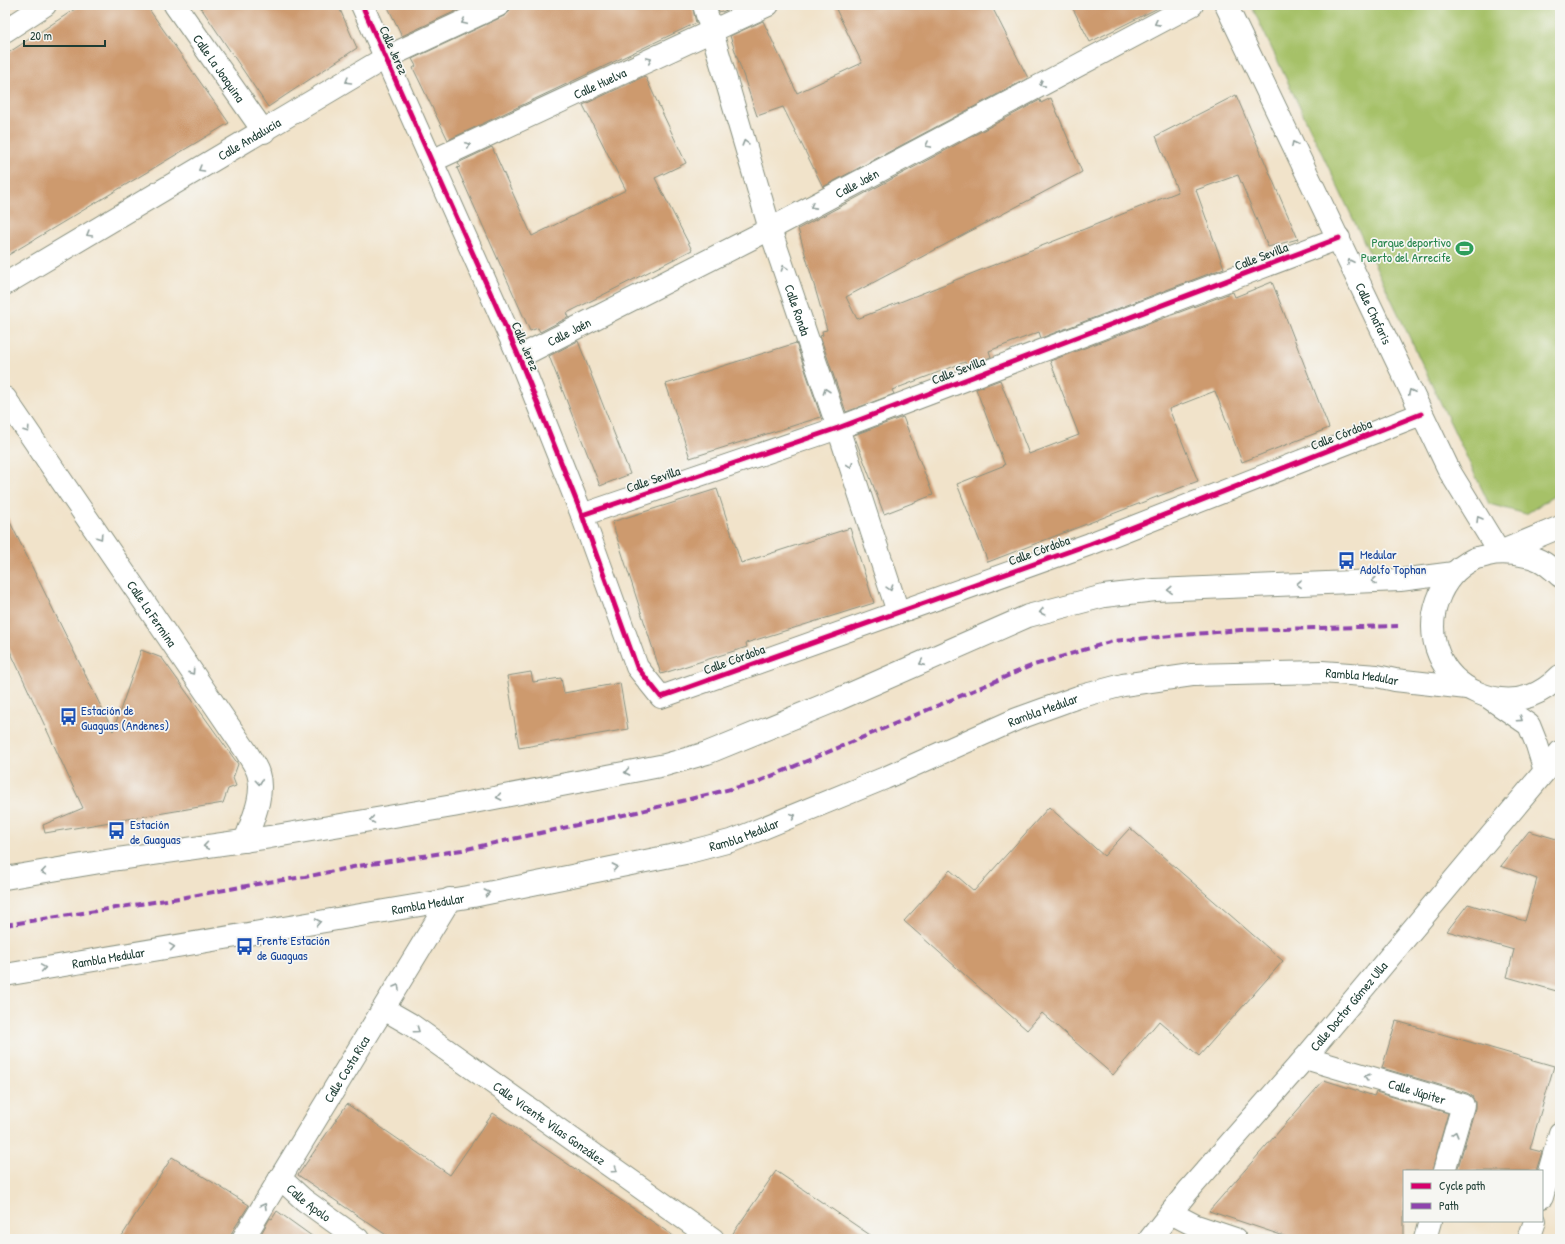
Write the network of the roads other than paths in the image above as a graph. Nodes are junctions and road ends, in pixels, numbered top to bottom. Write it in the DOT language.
graph roads {
  1 [pos="45,5"];
  2 [pos="175,5"];
  3 [pos="362,5"];
  4 [pos="499,5"];
  5 [pos="704,5"];
  6 [pos="768,5"];
  7 [pos="1192,5"];
  8 [pos="1226,5"];
  9 [pos="712,30"];
  10 [pos="5,31"];
  11 [pos="385,58"];
  12 [pos="264,132"];
  13 [pos="432,161"];
  14 [pos="770,229"];
  15 [pos="1339,238"];
  16 [pos="5,284"];
  17 [pos="519,357"];
  18 [pos="5,398"];
  19 [pos="1421,414"];
  20 [pos="838,428"];
  21 [pos="582,515"];
  22 [pos="1560,527"];
  23 [pos="1499,552"];
  24 [pos="1454,573"];
  25 [pos="1560,576"];
  26 [pos="898,612"];
  27 [pos="1560,676"];
  28 [pos="1466,688"];
  29 [pos="661,697"];
  30 [pos="1488,697"];
  31 [pos="1560,752"];
  32 [pos="1545,771"];
  33 [pos="245,841"];
  34 [pos="5,878"];
  35 [pos="450,899"];
  36 [pos="5,976"];
  37 [pos="384,1009"];
  38 [pos="1304,1058"];
  39 [pos="1560,1133"];
  40 [pos="1444,1170"];
  41 [pos="280,1178"];
  42 [pos="1550,1186"];
  43 [pos="1171,1213"];
  44 [pos="1430,1222"];
  45 [pos="1535,1222"];
  46 [pos="243,1239"];
  47 [pos="358,1239"];
  48 [pos="713,1239"];
  49 [pos="1150,1239"];
  50 [pos="1235,1239"];
  51 [pos="1425,1239"];
  52 [pos="1529,1239"];
  1 -- 10 [label="street"];
  2 -- 12 [label="street, Calle La Joaquina"];
  3 -- 11 [label="street, Calle Jerez"];
  4 -- 11 [label="street, Calle Andalucia, one-way"];
  5 -- 9 [label="street, Calle Ronda"];
  6 -- 9 [label="street, Calle Huelva"];
  7 -- 14 [label="street, Calle Jaén, one-way"];
  15 -- 8 [label="street, Calle Chafaris, one-way"];
  13 -- 9 [label="street, Calle Huelva, one-way"];
  14 -- 9 [label="street, Calle Ronda, one-way"];
  11 -- 12 [label="street, Calle Andalucia, one-way"];
  11 -- 13 [label="street, Calle Jerez"];
  12 -- 16 [label="street, Calle Andalucia, one-way"];
  13 -- 17 [label="street, Calle Jerez"];
  14 -- 17 [label="street, Calle Jaén"];
  20 -- 14 [label="street, Calle Ronda, one-way"];
  19 -- 15 [label="street, Calle Chafaris, one-way"];
  15 -- 20 [label="street, Calle Sevilla"];
  17 -- 21 [label="street, Calle Jerez"];
  18 -- 33 [label="street, Calle La Fermina, one-way"];
  23 -- 19 [label="street, Calle Chafaris, one-way"];
  19 -- 26 [label="street, Calle Córdoba"];
  20 -- 21 [label="street, Calle Sevilla"];
  20 -- 26 [label="street, Calle Ronda, one-way"];
  21 -- 29 [label="street, Calle Jerez"];
  22 -- 23 [label="street"];
  23 -- 24 [label="street"];
  23 -- 25 [label="street"];
  24 -- 28 [label="street"];
  24 -- 33 [label="street, one-way"];
  26 -- 29 [label="street, Calle Córdoba"];
  27 -- 30 [label="street"];
  28 -- 30 [label="street"];
  35 -- 28 [label="street, Rambla Medular, one-way"];
  30 -- 32 [label="street, one-way"];
  31 -- 32 [label="street, Calle Doctor Gómez Ulla"];
  32 -- 38 [label="street, Calle Doctor Gómez Ulla"];
  33 -- 34 [label="street, one-way"];
  36 -- 35 [label="street, Rambla Medular, one-way"];
  37 -- 35 [label="street, Calle Costa Rica, one-way"];
  37 -- 41 [label="street, Calle Costa Rica"];
  37 -- 48 [label="street, Calle Vicente Vilas González, one-way"];
  40 -- 38 [label="street, Calle Júpiter, one-way"];
  38 -- 43 [label="street, Calle Doctor Gómez Ulla"];
  39 -- 42 [label="street"];
  46 -- 41 [label="street, Calle Costa Rica, one-way"];
  41 -- 47 [label="street, Calle Apolo"];
  43 -- 49 [label="street, Calle Doctor Gómez Ulla"];
  43 -- 50 [label="street"];
  44 -- 51 [label="street"];
  45 -- 52 [label="street"];
}
